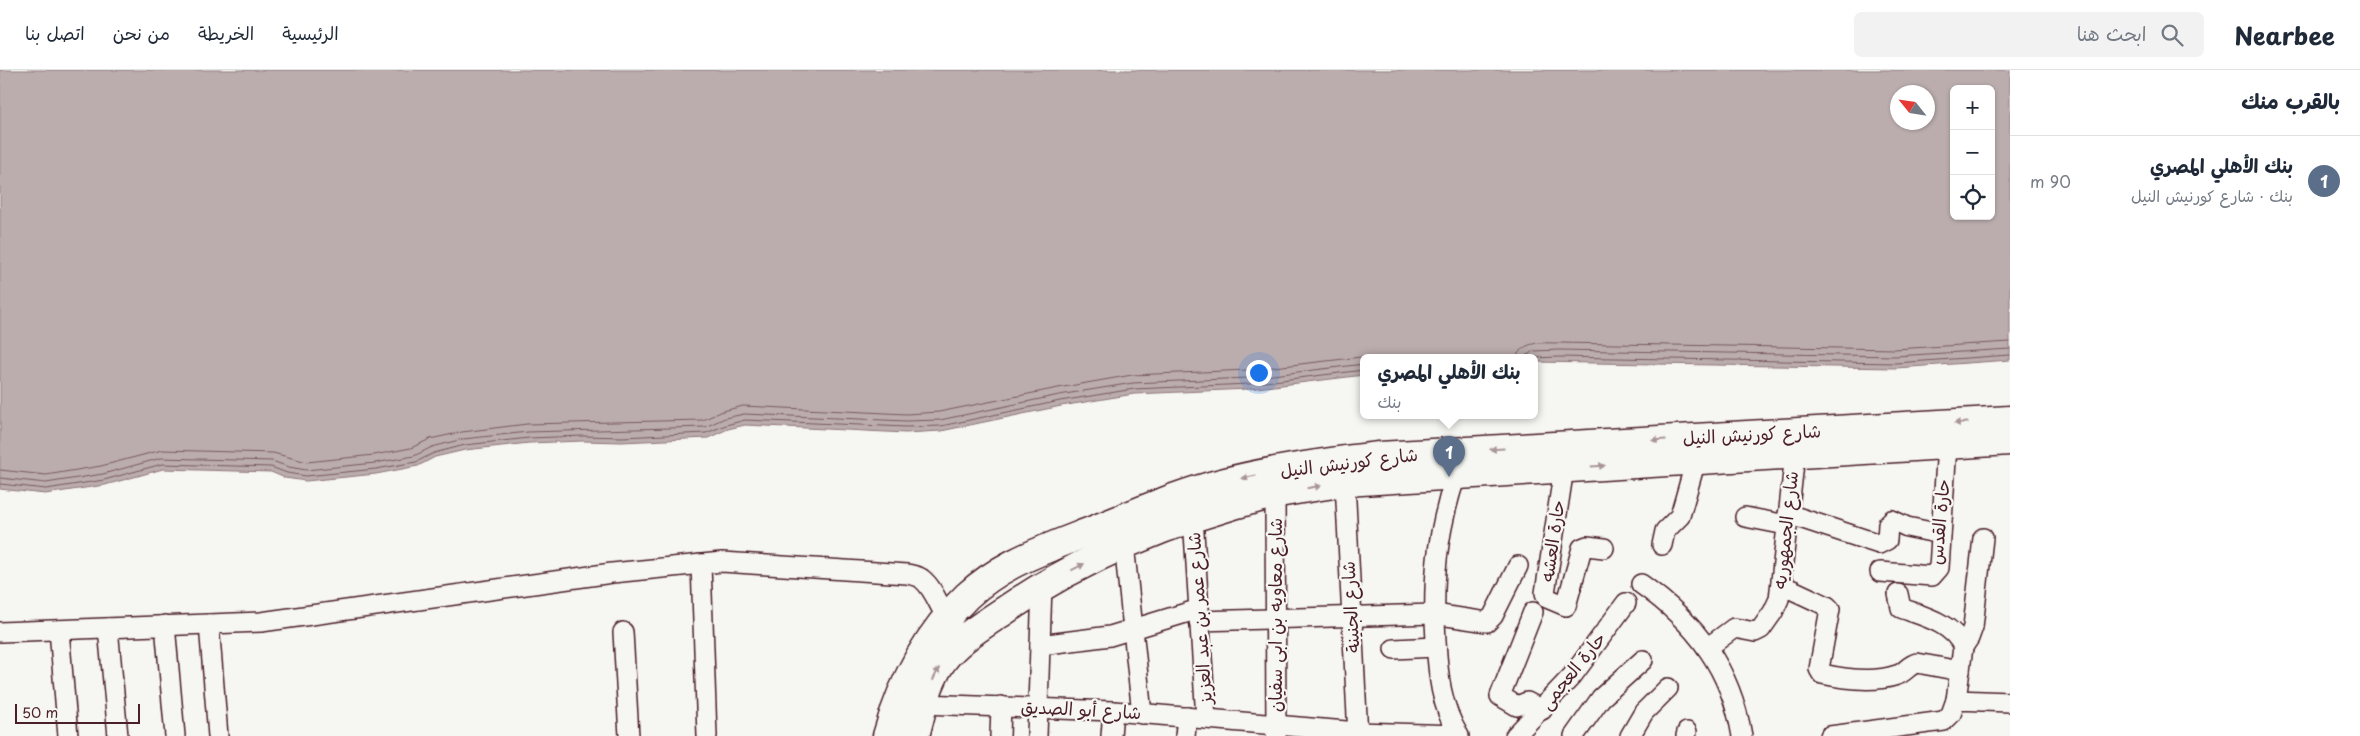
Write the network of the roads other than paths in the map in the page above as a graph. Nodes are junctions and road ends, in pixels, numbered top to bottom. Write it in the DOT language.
graph roads {
  1 [pos="2010,420"];
  2 [pos="2010,441"];
  3 [pos="1947,445"];
  4 [pos="1795,454"];
  5 [pos="1696,460"];
  6 [pos="1564,468"];
  7 [pos="1456,475"];
  8 [pos="1345,482"];
  9 [pos="1275,494"];
  10 [pos="1745,516"];
  11 [pos="1193,518"];
  12 [pos="1787,519"];
  13 [pos="1941,534"];
  14 [pos="1983,538"];
  15 [pos="1124,544"];
  16 [pos="1662,545"];
  17 [pos="1604,548"];
  18 [pos="701,564"];
  19 [pos="1518,566"];
  20 [pos="1880,572"];
  21 [pos="1641,584"];
  22 [pos="1782,585"];
  23 [pos="1042,586"];
  24 [pos="1898,594"];
  25 [pos="1626,603"];
  26 [pos="1534,612"];
  27 [pos="1434,614"];
  28 [pos="1199,615"];
  29 [pos="1352,616"];
  30 [pos="1276,618"];
  31 [pos="945,619"];
  32 [pos="209,624"];
  33 [pos="165,625"];
  34 [pos="108,628"];
  35 [pos="1133,629"];
  36 [pos="59,630"];
  37 [pos="0,632"];
  38 [pos="623,632"];
  39 [pos="964,638"];
  40 [pos="1040,645"];
  41 [pos="1436,647"];
  42 [pos="1963,647"];
  43 [pos="1707,648"];
  44 [pos="1394,649"];
  45 [pos="1643,660"];
  46 [pos="1960,671"];
  47 [pos="1668,688"];
  48 [pos="1956,700"];
  49 [pos="2010,702"];
  50 [pos="923,704"];
  51 [pos="1002,706"];
  52 [pos="1039,708"];
  53 [pos="1542,710"];
  54 [pos="1112,711"];
  55 [pos="1142,714"];
  56 [pos="1206,719"];
  57 [pos="1186,727"];
  58 [pos="1947,728"];
  59 [pos="1242,729"];
  60 [pos="1276,730"];
  61 [pos="1358,734"];
  62 [pos="68,736"];
  63 [pos="118,736"];
  64 [pos="175,736"];
  65 [pos="218,736"];
  66 [pos="629,736"];
  67 [pos="707,736"];
  68 [pos="887,736"];
  69 [pos="914,736"];
  70 [pos="1000,736"];
  71 [pos="1037,736"];
  72 [pos="1111,736"];
  73 [pos="1459,736"];
  74 [pos="1515,736"];
  75 [pos="1574,736"];
  76 [pos="1630,736"];
  77 [pos="1742,736"];
  78 [pos="1830,736"];
  1 -- 31 [label="main road, شارع كورنيش النيل, one-way"];
  2 -- 3 [label="main road, شارع كورنيش النيل"];
  3 -- 4 [label="main road, شارع كورنيش النيل"];
  3 -- 13 [label="street, حارة القدس"];
  4 -- 5 [label="main road, شارع كورنيش النيل"];
  4 -- 12 [label="street, شارع الجمهوريه"];
  6 -- 5 [label="main road, شارع كورنيش النيل, one-way"];
  5 -- 16 [label="street"];
  6 -- 7 [label="main road, شارع كورنيش النيل"];
  6 -- 17 [label="street, حارة العشه"];
  7 -- 8 [label="main road, شارع كورنيش النيل"];
  7 -- 27 [label="street"];
  9 -- 8 [label="main road, شارع كورنيش النيل, one-way"];
  8 -- 29 [label="street, شارع الجنينة"];
  9 -- 11 [label="main road, شارع كورنيش النيل"];
  9 -- 30 [label="street, شارع معاويه بن ابى سفيان"];
  10 -- 12 [label="street"];
  11 -- 15 [label="main road, شارع كورنيش النيل"];
  11 -- 28 [label="street, شارع عمر بن عبد العزيز"];
  12 -- 13 [label="street"];
  12 -- 22 [label="street, شارع الجمهوريه"];
  13 -- 20 [label="street, حارة القدس"];
  14 -- 42 [label="street"];
  23 -- 15 [label="main road, شارع كورنيش النيل, one-way"];
  15 -- 35 [label="street"];
  18 -- 31 [label="street"];
  18 -- 32 [label="street"];
  18 -- 67 [label="street"];
  19 -- 27 [label="street"];
  21 -- 43 [label="street"];
  22 -- 43 [label="street, شارع الجمهوريه"];
  22 -- 46 [label="street"];
  23 -- 39 [label="main road, شارع كورنيش النيل"];
  23 -- 40 [label="street"];
  24 -- 42 [label="street"];
  25 -- 53 [label="street, حارة العجمى"];
  26 -- 53 [label="street"];
  27 -- 29 [label="street"];
  27 -- 41 [label="street"];
  28 -- 30 [label="street"];
  28 -- 35 [label="street"];
  28 -- 56 [label="street, شارع عمر بن عبد العزيز"];
  29 -- 30 [label="street"];
  29 -- 61 [label="street, شارع الجنينة"];
  30 -- 60 [label="street, شارع معاويه بن ابى سفيان"];
  31 -- 39 [label="street"];
  31 -- 68 [label="main road, شارع كورنيش النيل"];
  32 -- 33 [label="street"];
  32 -- 65 [label="street"];
  33 -- 34 [label="street"];
  33 -- 64 [label="street"];
  34 -- 36 [label="street"];
  34 -- 63 [label="street"];
  35 -- 40 [label="street"];
  35 -- 55 [label="street"];
  36 -- 37 [label="street"];
  36 -- 62 [label="street"];
  38 -- 66 [label="street"];
  50 -- 39 [label="main road, شارع كورنيش النيل, one-way"];
  40 -- 52 [label="street"];
  41 -- 44 [label="street"];
  41 -- 73 [label="street"];
  42 -- 46 [label="street"];
  43 -- 77 [label="street"];
  45 -- 75 [label="street"];
  46 -- 48 [label="street"];
  47 -- 76 [label="street"];
  48 -- 49 [label="street"];
  48 -- 58 [label="street"];
  50 -- 51 [label="street, شارع أبو الصديق"];
  50 -- 69 [label="main road, شارع كورنيش النيل"];
  51 -- 52 [label="street, شارع أبو الصديق"];
  51 -- 70 [label="street"];
  52 -- 54 [label="street, شارع أبو الصديق"];
  52 -- 71 [label="street"];
  53 -- 74 [label="street, حارة العجمى"];
  54 -- 55 [label="street, شارع أبو الصديق"];
  54 -- 72 [label="street"];
  55 -- 57 [label="street, شارع أبو الصديق"];
  56 -- 57 [label="street, شارع أبو الصديق"];
  56 -- 59 [label="street, شارع أبو الصديق"];
  58 -- 78 [label="street"];
  59 -- 60 [label="street, شارع أبو الصديق"];
  60 -- 61 [label="street, شارع أبو الصديق"];
  61 -- 73 [label="street, شارع أبو الصديق"];
}
